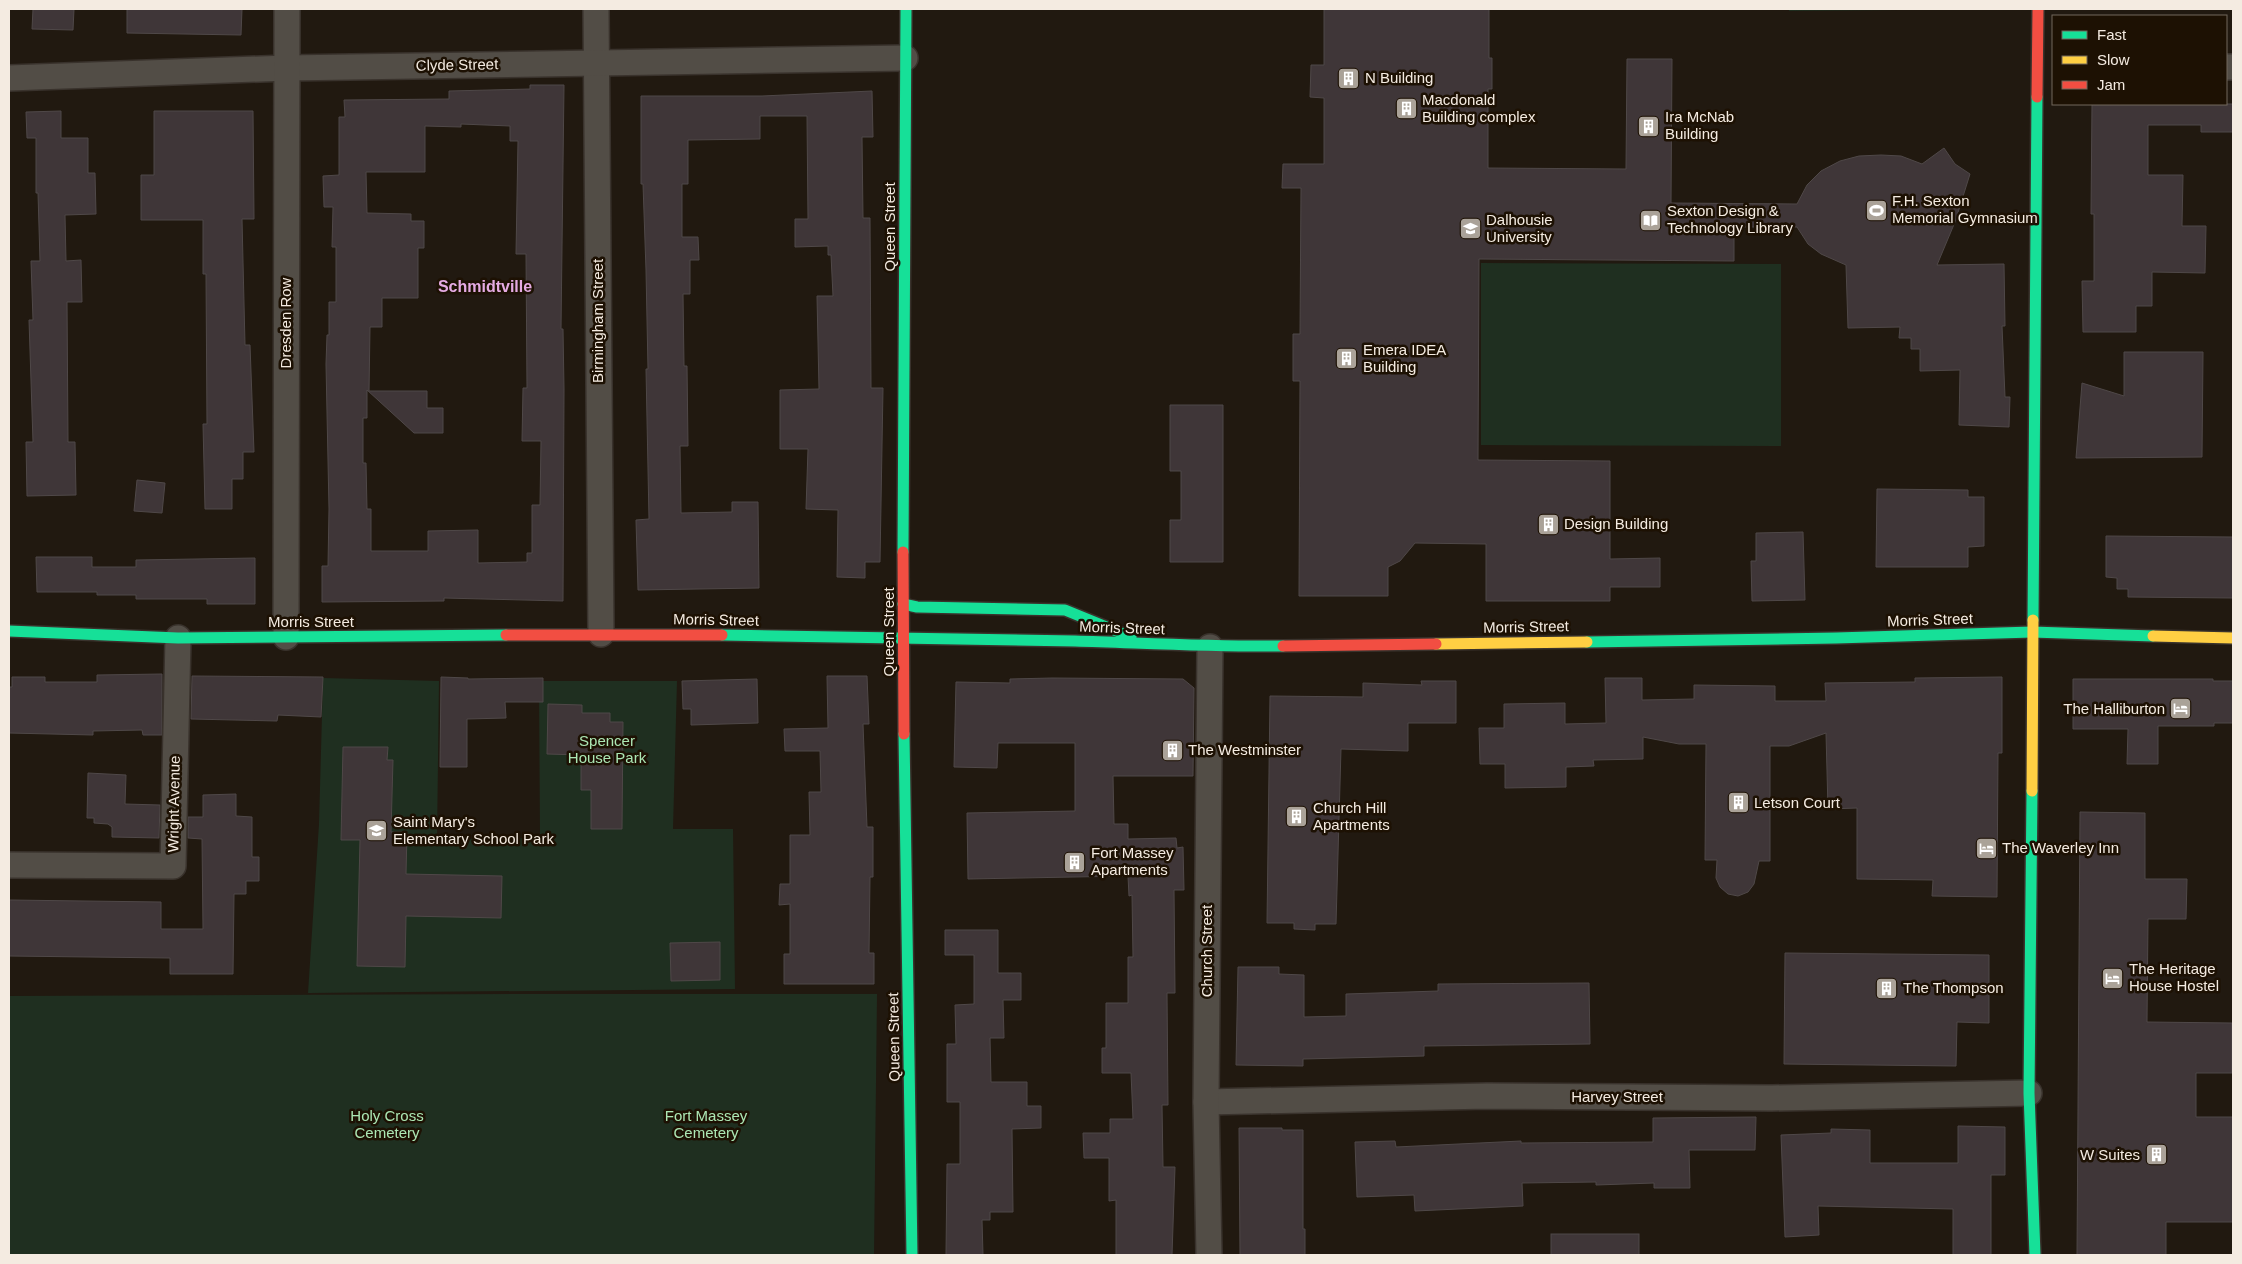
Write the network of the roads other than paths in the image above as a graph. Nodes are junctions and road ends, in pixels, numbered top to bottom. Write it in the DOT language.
graph roads {
  1 [pos="287,9"];
  2 [pos="596,9"];
  3 [pos="906,9"];
  4 [pos="2038,9"];
  5 [pos="905,58"];
  6 [pos="596,62"];
  7 [pos="2045,67"];
  8 [pos="287,68"];
  9 [pos="9,78"];
  10 [pos="903,604"];
  11 [pos="9,631"];
  12 [pos="2032,632"];
  13 [pos="601,634"];
  14 [pos="286,637"];
  15 [pos="903,637"];
  16 [pos="178,638"];
  17 [pos="2233,638"];
  18 [pos="1148,643"];
  19 [pos="1210,647"];
  20 [pos="9,865"];
  21 [pos="2029,1093"];
  22 [pos="1206,1102"];
  23 [pos="912,1255"];
  24 [pos="1209,1255"];
  25 [pos="2035,1255"];
  1 -- 8 [label="street, Dresden Row"];
  2 -- 6 [label="street, Birmingham Street"];
  3 -- 5 [label="street, Queen Street"];
  4 -- 7 [label="street"];
  5 -- 6 [label="street, Clyde Street"];
  5 -- 10 [label="street, Queen Street"];
  6 -- 8 [label="street, Clyde Street"];
  6 -- 13 [label="street, Birmingham Street"];
  7 -- 12 [label="street"];
  8 -- 9 [label="street, Clyde Street"];
  8 -- 14 [label="street, Dresden Row"];
  10 -- 15 [label="street, Queen Street"];
  10 -- 18 [label="street"];
  11 -- 16 [label="street, Morris Street"];
  12 -- 17 [label="street, Morris Street"];
  12 -- 19 [label="street, Morris Street"];
  12 -- 21 [label="street"];
  13 -- 14 [label="street, Morris Street"];
  13 -- 15 [label="street, Morris Street"];
  14 -- 16 [label="street, Morris Street"];
  15 -- 18 [label="street, Morris Street"];
  15 -- 23 [label="street, Queen Street"];
  16 -- 20 [label="street, Wright Avenue"];
  18 -- 19 [label="street, Morris Street"];
  19 -- 22 [label="street, Church Street"];
  21 -- 22 [label="street, Harvey Street"];
  21 -- 25 [label="street"];
  22 -- 24 [label="street, Church Street"];
}
